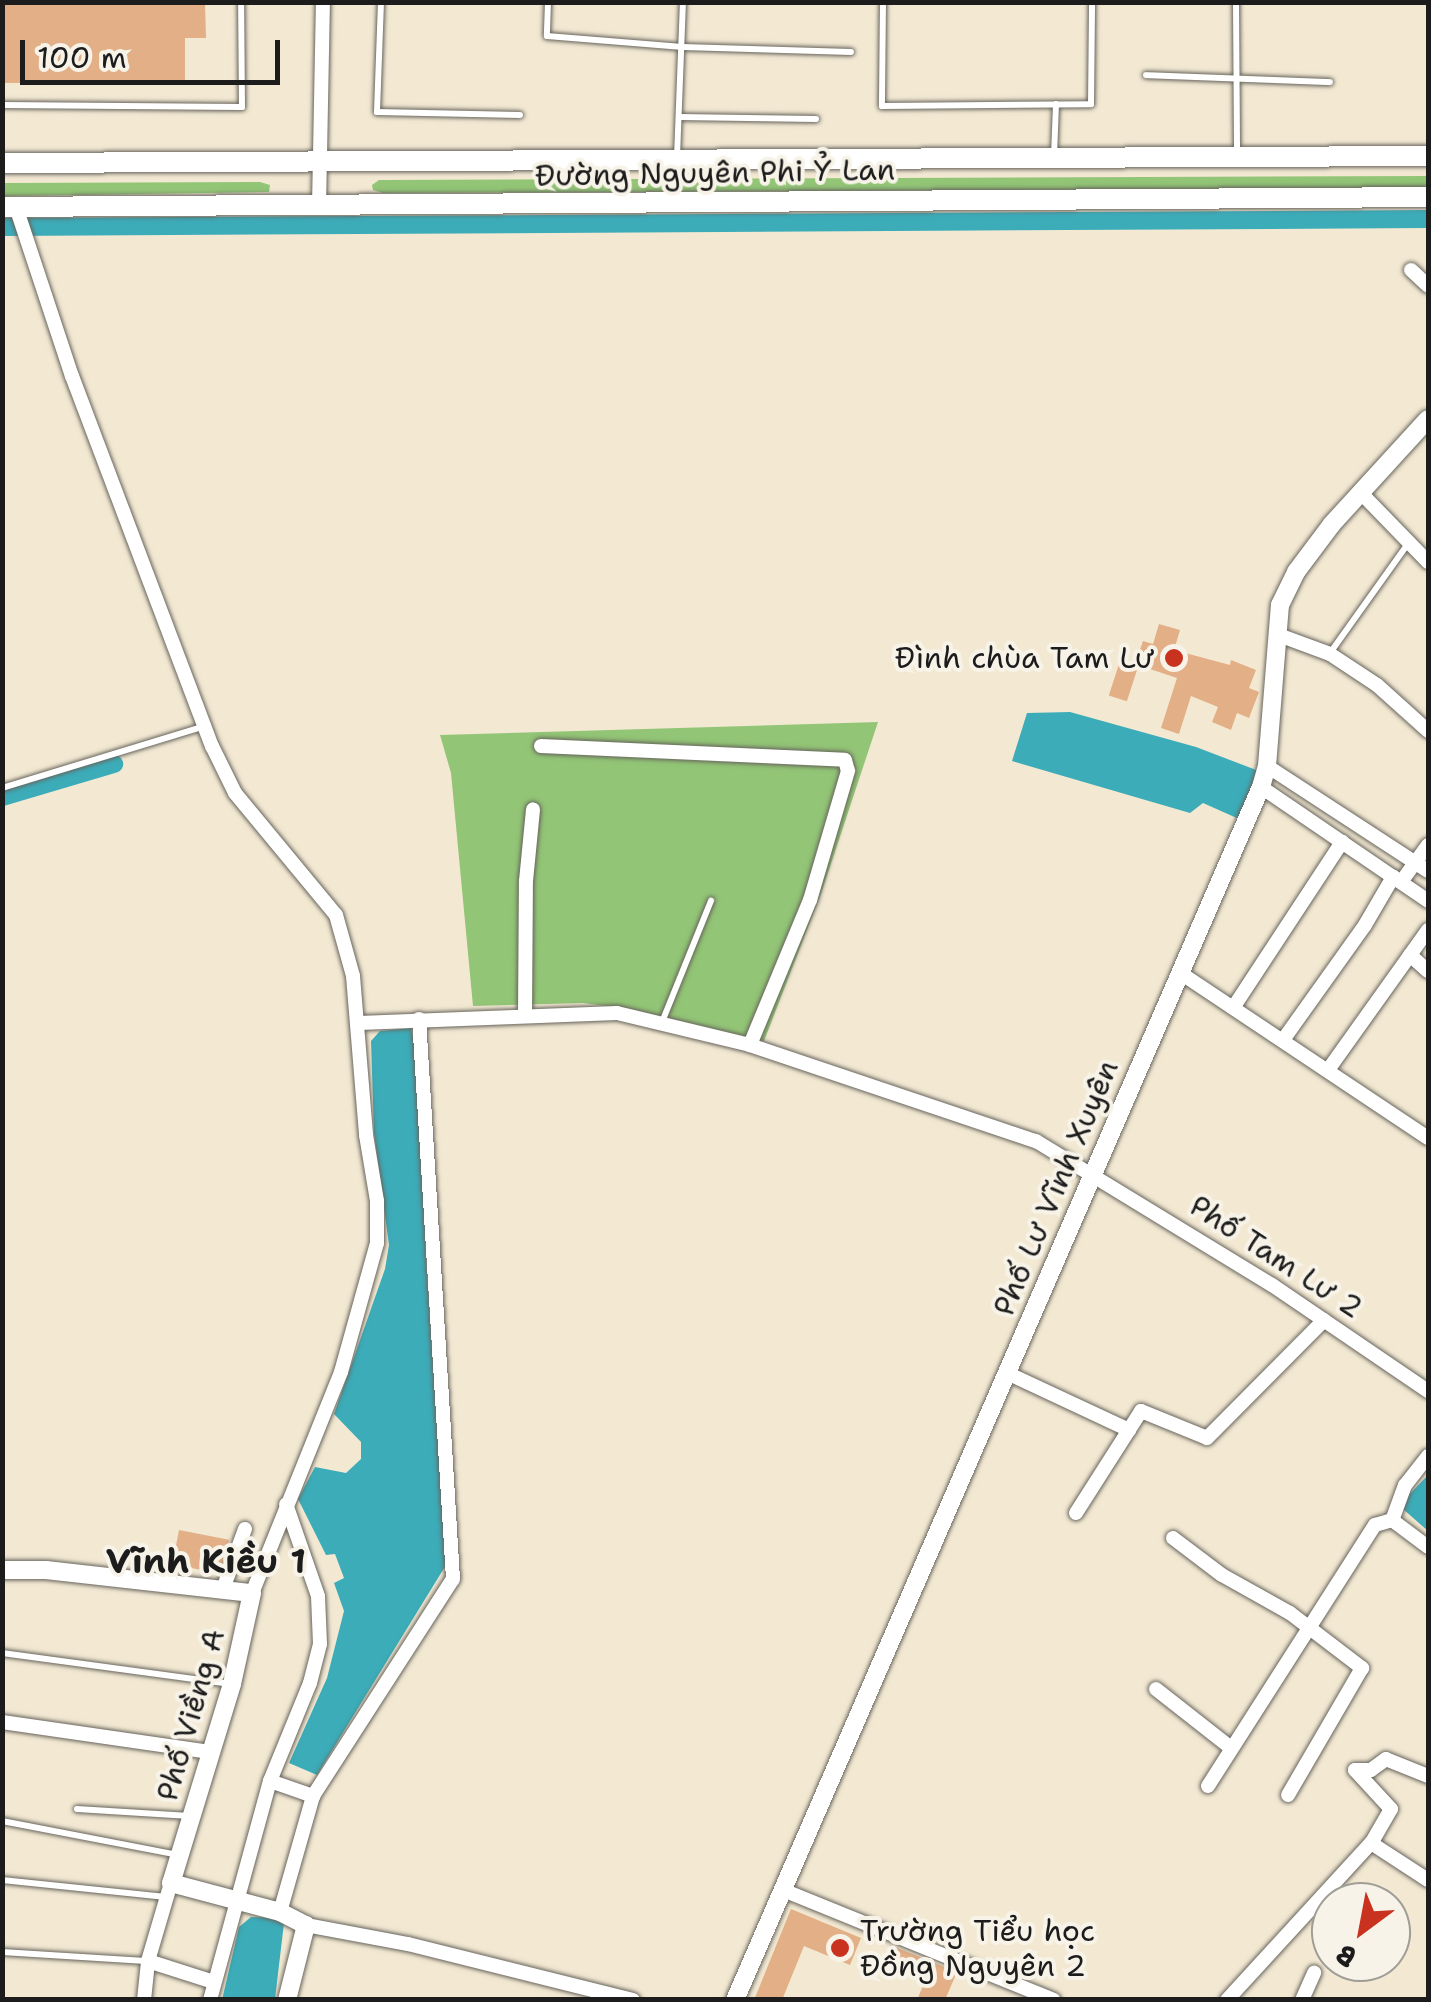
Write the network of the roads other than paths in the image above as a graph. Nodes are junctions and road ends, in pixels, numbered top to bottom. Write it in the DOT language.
graph roads {
  1 [pos="241,2"];
  2 [pos="323,2"];
  3 [pos="381,2"];
  4 [pos="548,2"];
  5 [pos="683,2"];
  6 [pos="883,2"];
  7 [pos="1092,2"];
  8 [pos="1236,2"];
  9 [pos="682,48"];
  10 [pos="851,52"];
  11 [pos="1146,75"];
  12 [pos="1236,76"];
  13 [pos="1330,82"];
  14 [pos="1056,104"];
  15 [pos="2,105"];
  16 [pos="520,115"];
  17 [pos="679,116"];
  18 [pos="816,119"];
  19 [pos="1237,156"];
  20 [pos="1428,156"];
  21 [pos="1054,157"];
  22 [pos="677,158"];
  23 [pos="320,159"];
  24 [pos="2,163"];
  25 [pos="1428,197"];
  26 [pos="320,207"];
  27 [pos="16,218"];
  28 [pos="1411,270"];
  29 [pos="1428,286"];
  30 [pos="1428,419"];
  31 [pos="1362,494"];
  32 [pos="1409,542"];
  33 [pos="1428,562"];
  34 [pos="1276,634"];
  35 [pos="1330,654"];
  36 [pos="206,726"];
  37 [pos="1428,731"];
  38 [pos="542,746"];
  39 [pos="1267,766"];
  40 [pos="1261,787"];
  41 [pos="2,788"];
  42 [pos="533,808"];
  43 [pos="1342,842"];
  44 [pos="1428,845"];
  45 [pos="1415,862"];
  46 [pos="1428,871"];
  47 [pos="1397,880"];
  48 [pos="710,901"];
  49 [pos="1428,901"];
  50 [pos="1428,930"];
  51 [pos="1410,954"];
  52 [pos="1428,971"];
  53 [pos="1179,972"];
  54 [pos="1234,1008"];
  55 [pos="526,1015"];
  56 [pos="419,1019"];
  57 [pos="359,1024"];
  58 [pos="662,1024"];
  59 [pos="1283,1040"];
  60 [pos="750,1045"];
  61 [pos="1328,1070"];
  62 [pos="1428,1138"];
  63 [pos="1092,1171"];
  64 [pos="1324,1320"];
  65 [pos="1007,1373"];
  66 [pos="1428,1391"];
  67 [pos="1128,1430"];
  68 [pos="1428,1456"];
  69 [pos="286,1504"];
  70 [pos="1076,1512"];
  71 [pos="1392,1520"];
  72 [pos="245,1530"];
  73 [pos="1173,1538"];
  74 [pos="1428,1547"];
  75 [pos="2,1570"];
  76 [pos="223,1589"];
  77 [pos="252,1594"];
  78 [pos="1312,1630"];
  79 [pos="2,1653"];
  80 [pos="232,1684"];
  81 [pos="1156,1690"];
  82 [pos="2,1722"];
  83 [pos="1231,1748"];
  84 [pos="210,1752"];
  85 [pos="1428,1776"];
  86 [pos="270,1781"];
  87 [pos="1208,1786"];
  88 [pos="1288,1795"];
  89 [pos="313,1796"];
  90 [pos="77,1809"];
  91 [pos="191,1816"];
  92 [pos="2,1821"];
  93 [pos="1371,1843"];
  94 [pos="180,1855"];
  95 [pos="2,1880"];
  96 [pos="1428,1880"];
  97 [pos="169,1890"];
  98 [pos="783,1890"];
  99 [pos="235,1900"];
  100 [pos="277,1911"];
  101 [pos="306,1925"];
  102 [pos="2,1952"];
  103 [pos="148,1961"];
  104 [pos="214,1982"];
  105 [pos="1043,1997"];
  106 [pos="144,2000"];
  107 [pos="210,2000"];
  108 [pos="287,2000"];
  109 [pos="634,2000"];
  110 [pos="735,2000"];
  111 [pos="1227,2000"];
  1 -- 15 [label="lane"];
  2 -- 23 [label="street"];
  3 -- 16 [label="lane"];
  4 -- 9 [label="lane"];
  5 -- 9 [label="lane"];
  6 -- 14 [label="lane"];
  7 -- 14 [label="lane"];
  8 -- 12 [label="lane"];
  9 -- 10 [label="lane"];
  9 -- 17 [label="lane"];
  11 -- 12 [label="lane"];
  12 -- 13 [label="lane"];
  12 -- 19 [label="lane"];
  14 -- 21 [label="lane"];
  17 -- 18 [label="lane"];
  17 -- 22 [label="lane"];
  19 -- 20 [label="main road, Đường Nguyên Phi Ỷ Lan"];
  19 -- 21 [label="main road, Đường Nguyên Phi Ỷ Lan"];
  21 -- 22 [label="main road, Đường Nguyên Phi Ỷ Lan"];
  22 -- 23 [label="main road, Đường Nguyên Phi Ỷ Lan"];
  23 -- 24 [label="main road, Đường Nguyên Phi Ỷ Lan"];
  23 -- 26 [label="street"];
  25 -- 26 [label="main road, Đường Nguyên Phi Ỷ Lan"];
  26 -- 27 [label="main road, Đường Nguyên Phi Ỷ Lan"];
  27 -- 36 [label="street"];
  28 -- 29 [label="street"];
  30 -- 31 [label="street, Phố Lư Vĩnh Xuyên"];
  31 -- 32 [label="street"];
  31 -- 34 [label="street, Phố Lư Vĩnh Xuyên"];
  32 -- 33 [label="street"];
  32 -- 35 [label="lane"];
  34 -- 35 [label="street"];
  34 -- 39 [label="street, Phố Lư Vĩnh Xuyên"];
  35 -- 37 [label="street"];
  36 -- 41 [label="lane"];
  36 -- 57 [label="street"];
  38 -- 60 [label="street"];
  39 -- 40 [label="street, Phố Lư Vĩnh Xuyên"];
  39 -- 45 [label="street"];
  40 -- 43 [label="street"];
  40 -- 53 [label="street, Phố Lư Vĩnh Xuyên"];
  42 -- 55 [label="street"];
  43 -- 47 [label="street"];
  43 -- 54 [label="street"];
  44 -- 45 [label="street"];
  45 -- 46 [label="street"];
  45 -- 47 [label="street"];
  47 -- 49 [label="street"];
  47 -- 59 [label="street"];
  48 -- 58 [label="lane"];
  50 -- 51 [label="street"];
  51 -- 52 [label="street"];
  51 -- 61 [label="street"];
  53 -- 54 [label="street"];
  53 -- 63 [label="street, Phố Lư Vĩnh Xuyên"];
  54 -- 59 [label="street"];
  55 -- 56 [label="street, Phố Tam Lư 2"];
  55 -- 58 [label="street, Phố Tam Lư 2"];
  56 -- 57 [label="street, Phố Tam Lư 2"];
  56 -- 89 [label="street"];
  57 -- 69 [label="street"];
  58 -- 60 [label="street, Phố Tam Lư 2"];
  59 -- 61 [label="street"];
  60 -- 63 [label="street, Phố Tam Lư 2"];
  61 -- 62 [label="street"];
  63 -- 64 [label="street, Phố Tam Lư 2"];
  63 -- 65 [label="street, Phố Lư Vĩnh Xuyên"];
  64 -- 66 [label="street, Phố Tam Lư 2"];
  64 -- 67 [label="street"];
  65 -- 67 [label="street"];
  65 -- 98 [label="street, Phố Lư Vĩnh Xuyên"];
  67 -- 70 [label="street"];
  68 -- 71 [label="street"];
  69 -- 77 [label="street"];
  69 -- 86 [label="street"];
  71 -- 74 [label="street"];
  71 -- 78 [label="street"];
  72 -- 76 [label="street"];
  73 -- 78 [label="street"];
  75 -- 76 [label="street, Phố Viềng A"];
  76 -- 77 [label="street, Phố Viềng A"];
  77 -- 80 [label="street, Phố Viềng A"];
  78 -- 83 [label="street"];
  78 -- 88 [label="street"];
  79 -- 80 [label="lane"];
  80 -- 84 [label="street, Phố Viềng A"];
  81 -- 83 [label="street"];
  82 -- 84 [label="street"];
  83 -- 87 [label="street"];
  84 -- 91 [label="street, Phố Viềng A"];
  85 -- 93 [label="street"];
  86 -- 89 [label="street"];
  86 -- 99 [label="street"];
  89 -- 100 [label="street"];
  90 -- 91 [label="lane"];
  91 -- 94 [label="street, Phố Viềng A"];
  92 -- 94 [label="lane"];
  93 -- 96 [label="street"];
  93 -- 111 [label="street"];
  94 -- 97 [label="street, Phố Viềng A"];
  95 -- 97 [label="lane"];
  97 -- 99 [label="street"];
  97 -- 103 [label="street"];
  98 -- 105 [label="street"];
  98 -- 110 [label="street, Phố Lư Vĩnh Xuyên"];
  99 -- 100 [label="street"];
  99 -- 104 [label="street"];
  100 -- 101 [label="street"];
  101 -- 108 [label="street"];
  101 -- 109 [label="street"];
  102 -- 103 [label="lane"];
  103 -- 104 [label="street"];
  103 -- 106 [label="street"];
  104 -- 107 [label="street"];
}
